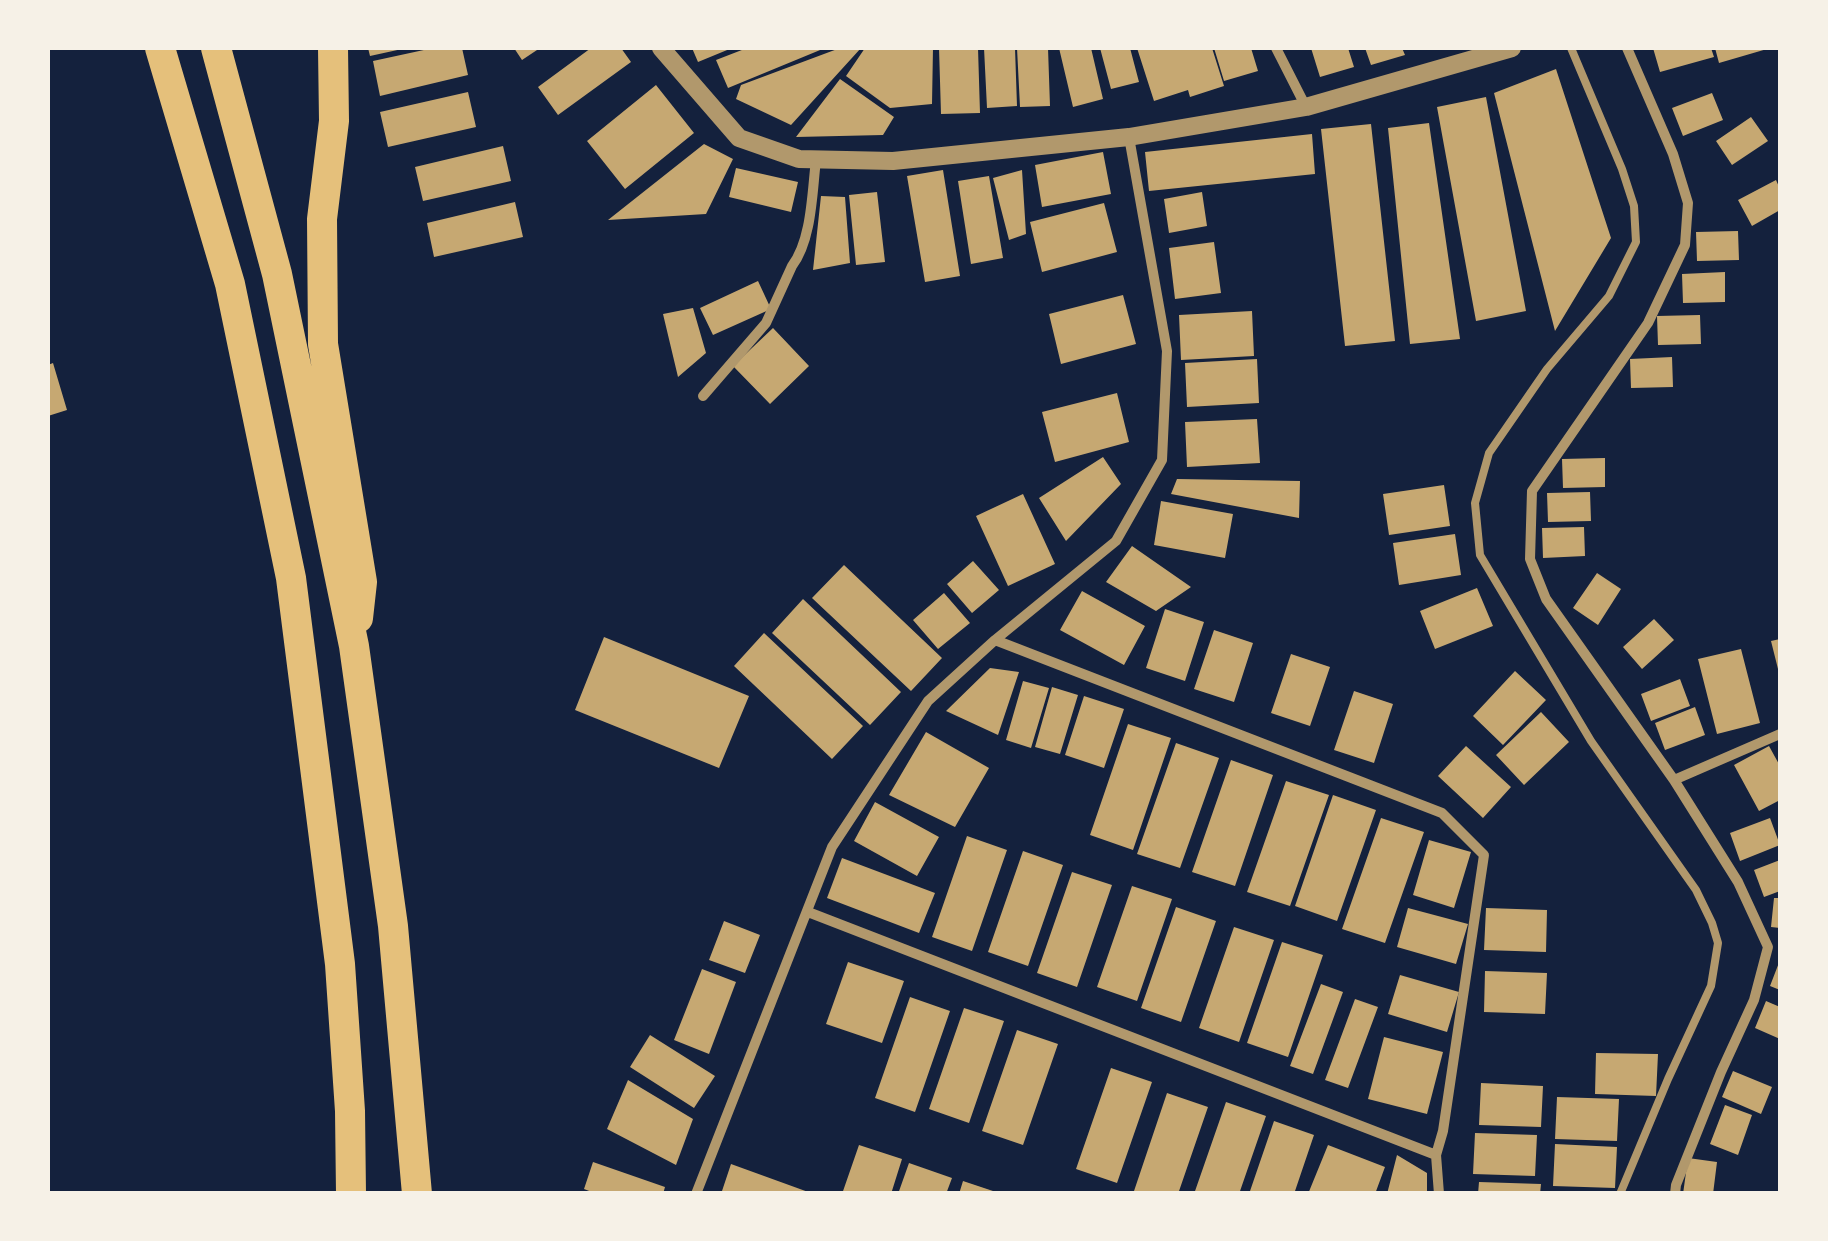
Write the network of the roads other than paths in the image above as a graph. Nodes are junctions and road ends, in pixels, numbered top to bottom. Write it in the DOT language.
graph roads {
  1 [pos="160,48"];
  2 [pos="216,48"];
  3 [pos="333,48"];
  4 [pos="661,48"];
  5 [pos="1276,48"];
  6 [pos="1512,48"];
  7 [pos="1571,48"];
  8 [pos="1627,48"];
  9 [pos="1306,106"];
  10 [pos="1129,138"];
  11 [pos="816,160"];
  12 [pos="704,396"];
  13 [pos="995,640"];
  14 [pos="354,646"];
  15 [pos="1780,734"];
  16 [pos="1674,780"];
  17 [pos="808,912"];
  18 [pos="1436,1155"];
  19 [pos="351,1194"];
  20 [pos="417,1194"];
  21 [pos="696,1194"];
  22 [pos="1438,1194"];
  23 [pos="1620,1194"];
  24 [pos="1675,1194"];
  1 -- 19 [label="highway"];
  2 -- 14 [label="highway"];
  3 -- 14 [label="highway"];
  4 -- 11 [label="street"];
  5 -- 9 [label="street"];
  6 -- 9 [label="street"];
  7 -- 23 [label="lane"];
  8 -- 16 [label="street"];
  9 -- 10 [label="street"];
  10 -- 11 [label="street"];
  10 -- 13 [label="street"];
  11 -- 12 [label="street"];
  13 -- 17 [label="street"];
  13 -- 18 [label="street"];
  14 -- 20 [label="highway"];
  15 -- 16 [label="street"];
  16 -- 24 [label="street"];
  17 -- 18 [label="street"];
  17 -- 21 [label="street"];
  18 -- 22 [label="street"];
}
